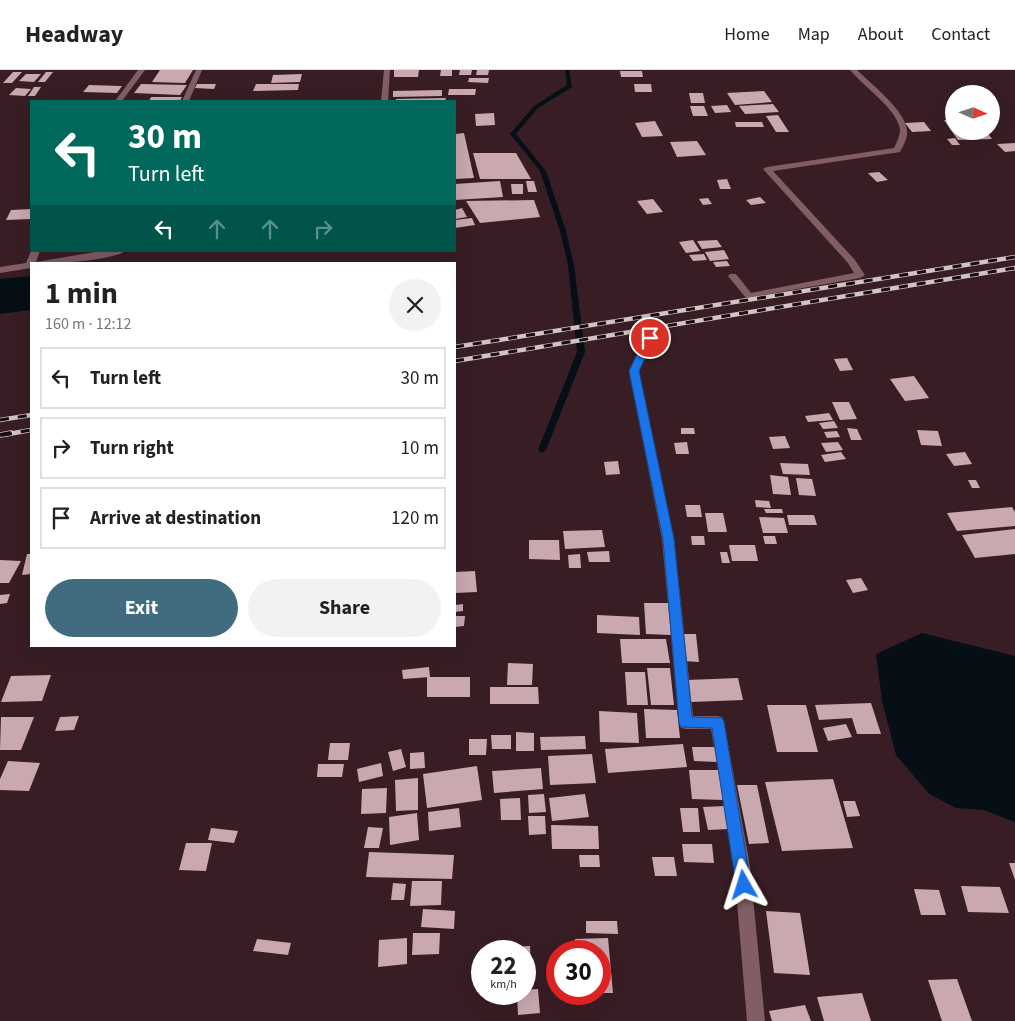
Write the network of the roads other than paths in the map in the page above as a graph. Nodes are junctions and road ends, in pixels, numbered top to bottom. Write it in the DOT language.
graph roads {
  1 [pos="142,70"];
  2 [pos="199,70"];
  3 [pos="387,70"];
  4 [pos="853,70"];
  5 [pos="119,100"];
  6 [pos="185,100"];
  7 [pos="386,100"];
  8 [pos="105,252"];
  9 [pos="50,262"];
  10 [pos="30,265"];
  11 [pos="0,270"];
  12 [pos="734,276"];
  13 [pos="650,338"];
  14 [pos="756,1021"];
  1 -- 5 [label="street"];
  2 -- 6 [label="street"];
  3 -- 7 [label="street"];
  4 -- 12 [label="street"];
  8 -- 9 [label="street"];
  10 -- 11 [label="street"];
  13 -- 14 [label="street"];
}
